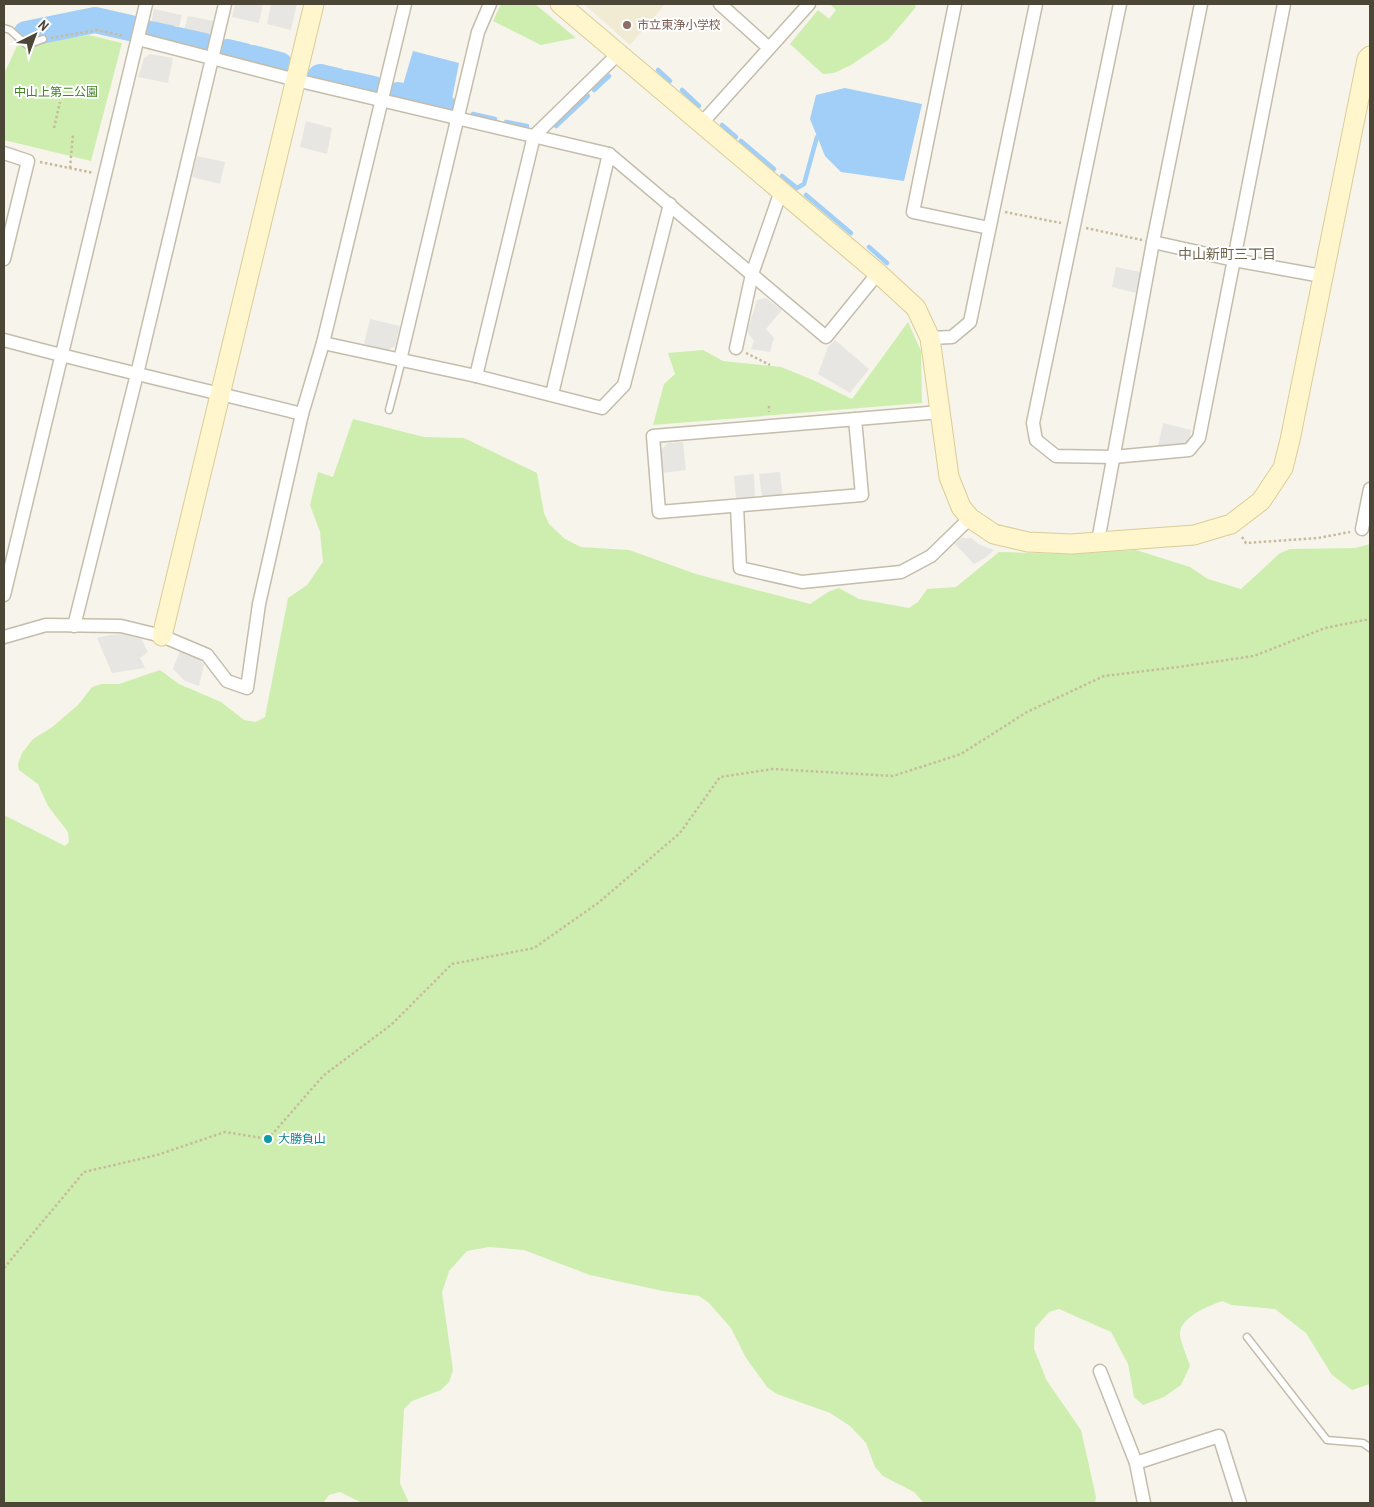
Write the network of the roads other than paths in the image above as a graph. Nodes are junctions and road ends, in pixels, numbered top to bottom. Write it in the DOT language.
graph roads {
  1 [pos="146,4"];
  2 [pos="225,4"];
  3 [pos="314,4"];
  4 [pos="405,4"];
  5 [pos="490,4"];
  6 [pos="560,4"];
  7 [pos="720,4"];
  8 [pos="809,4"];
  9 [pos="955,4"];
  10 [pos="1036,4"];
  11 [pos="1120,4"];
  12 [pos="1201,4"];
  13 [pos="1284,4"];
  14 [pos="4,28"];
  15 [pos="43,39"];
  16 [pos="138,39"];
  17 [pos="769,48"];
  18 [pos="618,54"];
  19 [pos="1370,56"];
  20 [pos="212,58"];
  21 [pos="296,80"];
  22 [pos="382,101"];
  23 [pos="457,119"];
  24 [pos="701,124"];
  25 [pos="534,136"];
  26 [pos="4,153"];
  27 [pos="608,154"];
  28 [pos="781,191"];
  29 [pos="670,204"];
  30 [pos="989,228"];
  31 [pos="1153,242"];
  32 [pos="4,259"];
  33 [pos="1234,260"];
  34 [pos="878,273"];
  35 [pos="752,274"];
  36 [pos="1322,276"];
  37 [pos="930,338"];
  38 [pos="4,340"];
  39 [pos="323,343"];
  40 [pos="736,348"];
  41 [pos="61,356"];
  42 [pos="401,360"];
  43 [pos="137,374"];
  44 [pos="476,376"];
  45 [pos="221,393"];
  46 [pos="552,394"];
  47 [pos="389,410"];
  48 [pos="940,412"];
  49 [pos="302,414"];
  50 [pos="855,419"];
  51 [pos="1113,457"];
  52 [pos="1370,490"];
  53 [pos="737,506"];
  54 [pos="970,518"];
  55 [pos="1362,529"];
  56 [pos="1098,541"];
  57 [pos="4,595"];
  58 [pos="74,626"];
  59 [pos="162,636"];
  60 [pos="4,637"];
  61 [pos="1247,1337"];
  62 [pos="1100,1371"];
  63 [pos="1370,1448"];
  64 [pos="1136,1463"];
  65 [pos="1144,1503"];
  66 [pos="1240,1503"];
  1 -- 16 [label="street"];
  2 -- 20 [label="street"];
  3 -- 21 [label="street"];
  4 -- 22 [label="street"];
  5 -- 23 [label="street"];
  6 -- 18 [label="street"];
  7 -- 17 [label="street"];
  8 -- 17 [label="street"];
  9 -- 30 [label="street"];
  10 -- 30 [label="street"];
  11 -- 51 [label="street"];
  12 -- 31 [label="street"];
  13 -- 33 [label="street"];
  14 -- 15 [label="lane"];
  16 -- 20 [label="street"];
  16 -- 41 [label="street"];
  17 -- 24 [label="street"];
  18 -- 24 [label="street"];
  18 -- 25 [label="street"];
  19 -- 36 [label="street"];
  20 -- 21 [label="street"];
  20 -- 43 [label="street"];
  21 -- 22 [label="street"];
  21 -- 45 [label="street"];
  22 -- 23 [label="street"];
  22 -- 39 [label="street"];
  23 -- 25 [label="street"];
  23 -- 42 [label="street"];
  24 -- 28 [label="street"];
  25 -- 27 [label="street"];
  25 -- 44 [label="street"];
  26 -- 32 [label="street"];
  27 -- 29 [label="street"];
  27 -- 46 [label="street"];
  28 -- 34 [label="street"];
  28 -- 35 [label="street"];
  29 -- 35 [label="street"];
  29 -- 46 [label="street"];
  30 -- 37 [label="street"];
  31 -- 33 [label="street"];
  31 -- 51 [label="street"];
  33 -- 36 [label="street"];
  33 -- 51 [label="street"];
  34 -- 35 [label="street"];
  34 -- 37 [label="street"];
  35 -- 40 [label="street"];
  36 -- 56 [label="street"];
  37 -- 48 [label="street"];
  38 -- 41 [label="street"];
  39 -- 42 [label="street"];
  39 -- 49 [label="street"];
  41 -- 43 [label="street"];
  41 -- 57 [label="street"];
  42 -- 44 [label="street"];
  42 -- 47 [label="lane"];
  43 -- 45 [label="street"];
  43 -- 58 [label="street"];
  44 -- 46 [label="street"];
  45 -- 49 [label="street"];
  45 -- 59 [label="street"];
  48 -- 50 [label="street"];
  48 -- 54 [label="street"];
  49 -- 59 [label="street"];
  50 -- 53 [label="street"];
  50 -- 53 [label="street"];
  51 -- 56 [label="street"];
  52 -- 55 [label="street"];
  53 -- 54 [label="street"];
  54 -- 56 [label="street"];
  58 -- 59 [label="street"];
  58 -- 60 [label="street"];
  61 -- 63 [label="lane"];
  62 -- 64 [label="street"];
  64 -- 65 [label="street"];
  64 -- 66 [label="street"];
}
